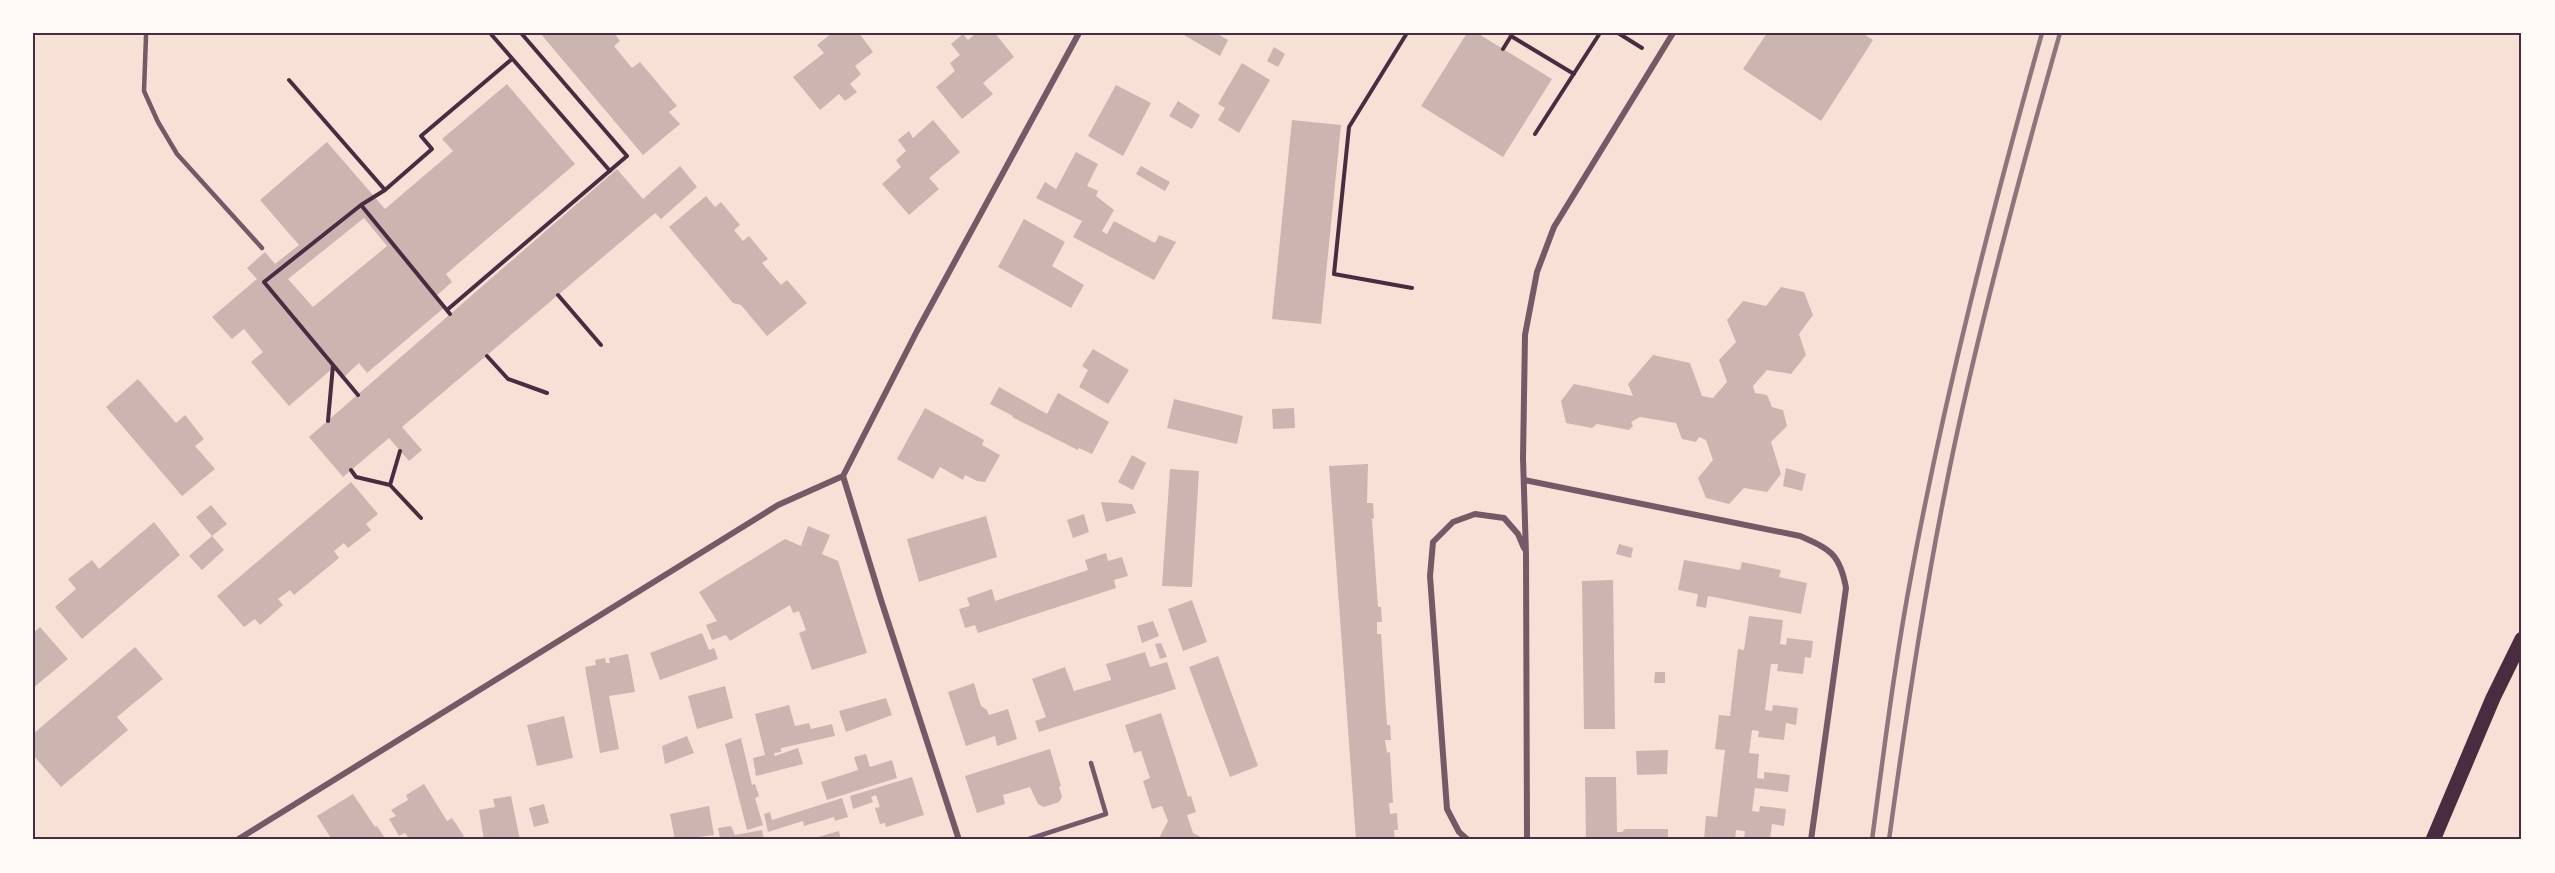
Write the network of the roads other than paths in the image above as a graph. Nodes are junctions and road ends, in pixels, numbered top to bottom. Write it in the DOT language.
graph roads {
  1 [pos="1079,33"];
  2 [pos="1673,33"];
  3 [pos="146,36"];
  4 [pos="262,248"];
  5 [pos="843,476"];
  6 [pos="1524,480"];
  7 [pos="1526,554"];
  8 [pos="2522,639"];
  9 [pos="1092,763"];
  10 [pos="237,840"];
  11 [pos="959,840"];
  12 [pos="1026,840"];
  13 [pos="1468,840"];
  14 [pos="1527,840"];
  15 [pos="1811,840"];
  16 [pos="2433,840"];
  1 -- 5 [label="street"];
  2 -- 6 [label="street"];
  3 -- 4 [label="lane"];
  5 -- 10 [label="street"];
  5 -- 11 [label="street"];
  6 -- 7 [label="street"];
  6 -- 15 [label="street"];
  7 -- 13 [label="street"];
  7 -- 14 [label="street"];
  8 -- 16 [label="main road"];
  9 -- 12 [label="lane"];
}
